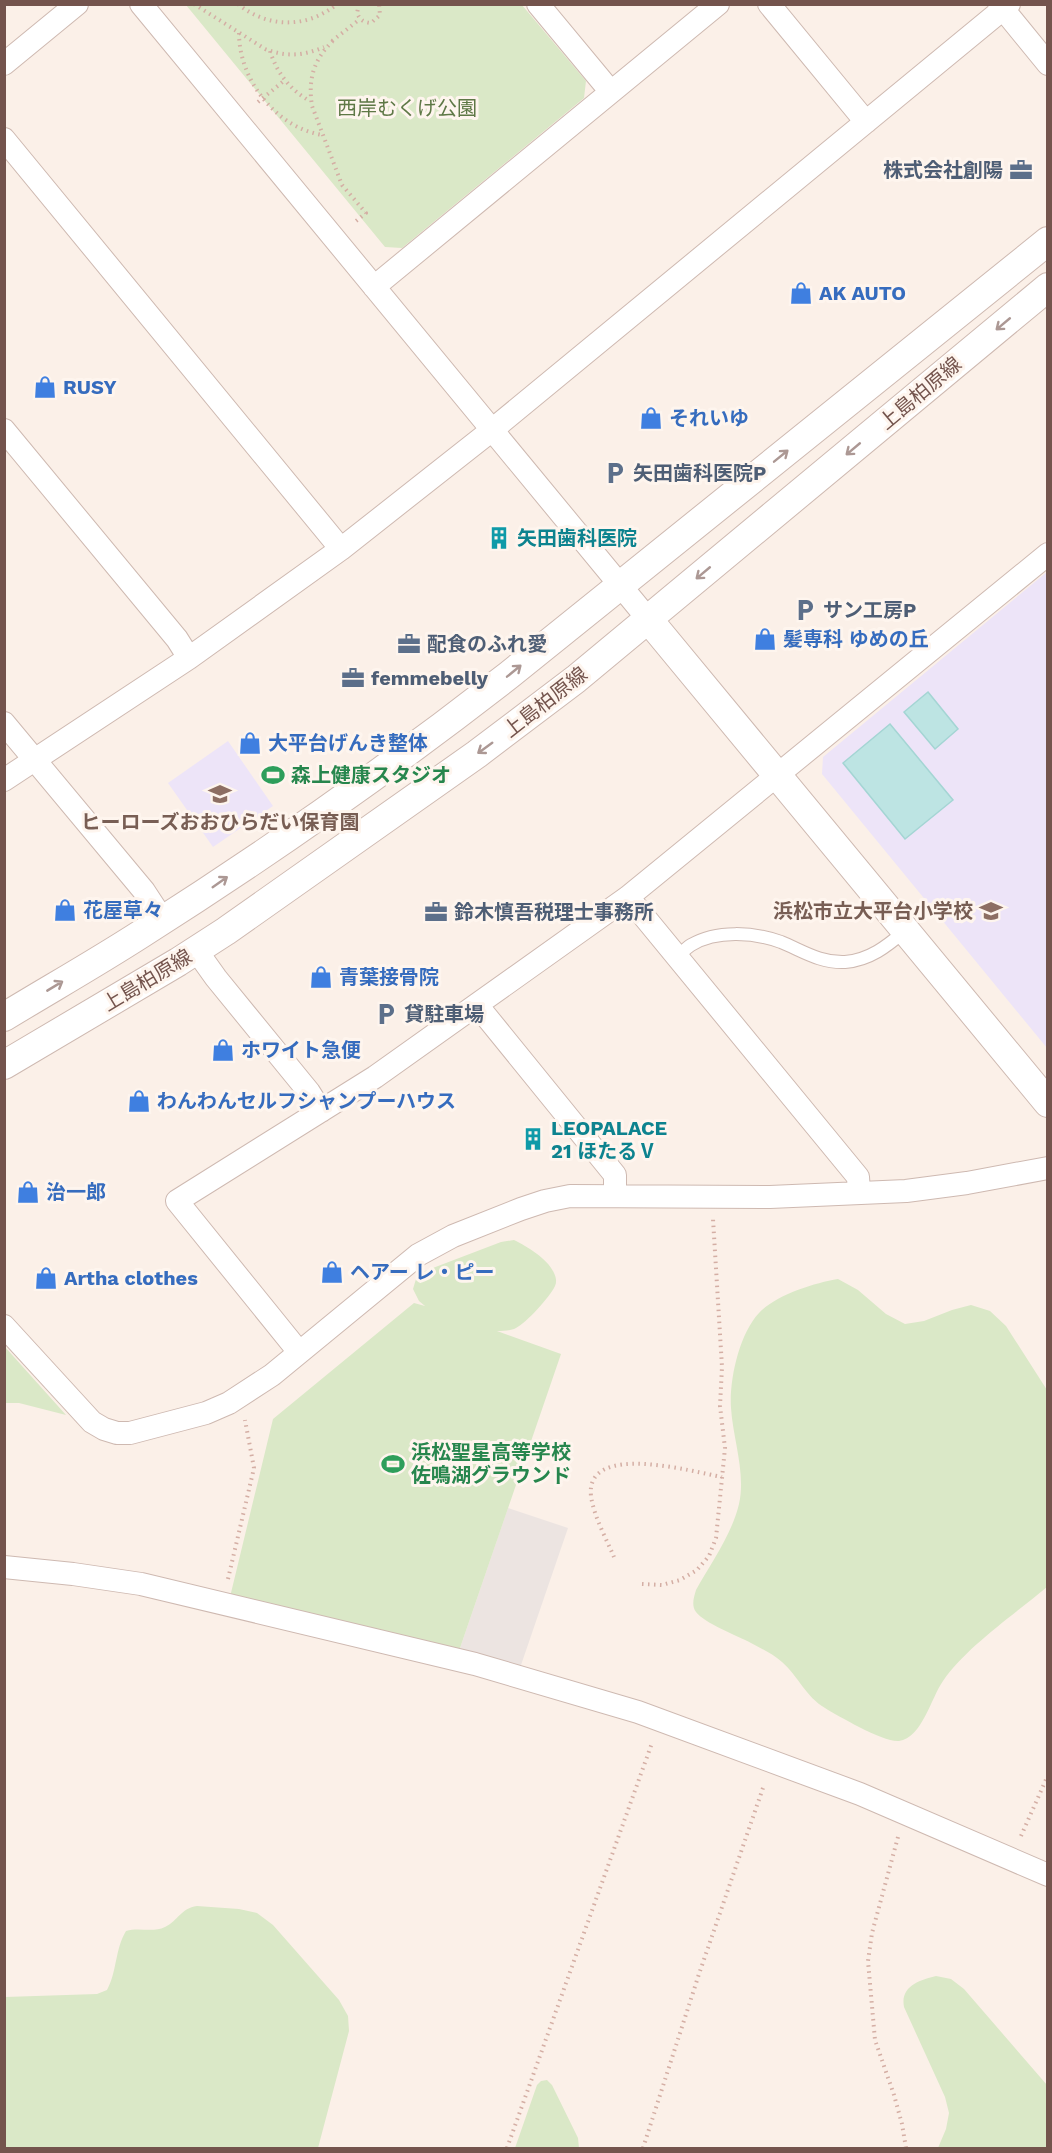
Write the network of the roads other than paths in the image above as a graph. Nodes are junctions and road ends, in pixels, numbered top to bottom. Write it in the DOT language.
graph roads {
  1 [pos="77,4"];
  2 [pos="141,4"];
  3 [pos="538,4"];
  4 [pos="718,4"];
  5 [pos="769,4"];
  6 [pos="1004,6"];
  7 [pos="4,64"];
  8 [pos="1047,64"];
  9 [pos="611,92"];
  10 [pos="866,122"];
  11 [pos="4,139"];
  12 [pos="1047,241"];
  13 [pos="1047,286"];
  14 [pos="374,287"];
  15 [pos="4,430"];
  16 [pos="492,430"];
  17 [pos="341,549"];
  18 [pos="1047,554"];
  19 [pos="620,585"];
  20 [pos="648,619"];
  21 [pos="189,658"];
  22 [pos="4,723"];
  23 [pos="36,760"];
  24 [pos="778,776"];
  25 [pos="4,780"];
  26 [pos="628,897"];
  27 [pos="163,920"];
  28 [pos="905,931"];
  29 [pos="196,950"];
  30 [pos="677,957"];
  31 [pos="477,1005"];
  32 [pos="4,1017"];
  33 [pos="4,1065"];
  34 [pos="1047,1103"];
  35 [pos="321,1111"];
  36 [pos="1047,1168"];
  37 [pos="859,1193"];
  38 [pos="615,1196"];
  39 [pos="4,1326"];
  40 [pos="299,1352"];
  41 [pos="4,1568"];
  42 [pos="1047,1875"];
  1 -- 7 [label="street"];
  2 -- 14 [label="street"];
  3 -- 9 [label="street"];
  4 -- 9 [label="street"];
  5 -- 10 [label="street"];
  6 -- 8 [label="street"];
  6 -- 10 [label="street"];
  9 -- 14 [label="street"];
  10 -- 16 [label="street"];
  11 -- 17 [label="street"];
  19 -- 12 [label="street, 上島柏原線, one-way"];
  13 -- 20 [label="street, 上島柏原線, one-way"];
  14 -- 16 [label="street"];
  15 -- 21 [label="street"];
  16 -- 17 [label="street"];
  16 -- 19 [label="street"];
  17 -- 21 [label="street"];
  18 -- 24 [label="street"];
  19 -- 20 [label="street"];
  27 -- 19 [label="street, 上島柏原線, one-way"];
  20 -- 24 [label="street"];
  20 -- 29 [label="street, 上島柏原線, one-way"];
  21 -- 23 [label="street"];
  22 -- 23 [label="street"];
  23 -- 25 [label="street"];
  23 -- 27 [label="street"];
  24 -- 26 [label="street"];
  24 -- 28 [label="street"];
  26 -- 30 [label="street"];
  26 -- 31 [label="street"];
  32 -- 27 [label="street, 上島柏原線, one-way"];
  28 -- 30 [label="lane"];
  28 -- 34 [label="street"];
  29 -- 33 [label="street, 上島柏原線"];
  29 -- 35 [label="street"];
  30 -- 37 [label="street"];
  31 -- 35 [label="street"];
  31 -- 38 [label="street"];
  35 -- 40 [label="street"];
  36 -- 37 [label="street"];
  37 -- 38 [label="street"];
  38 -- 40 [label="street"];
  39 -- 40 [label="street"];
  41 -- 42 [label="street"];
}
